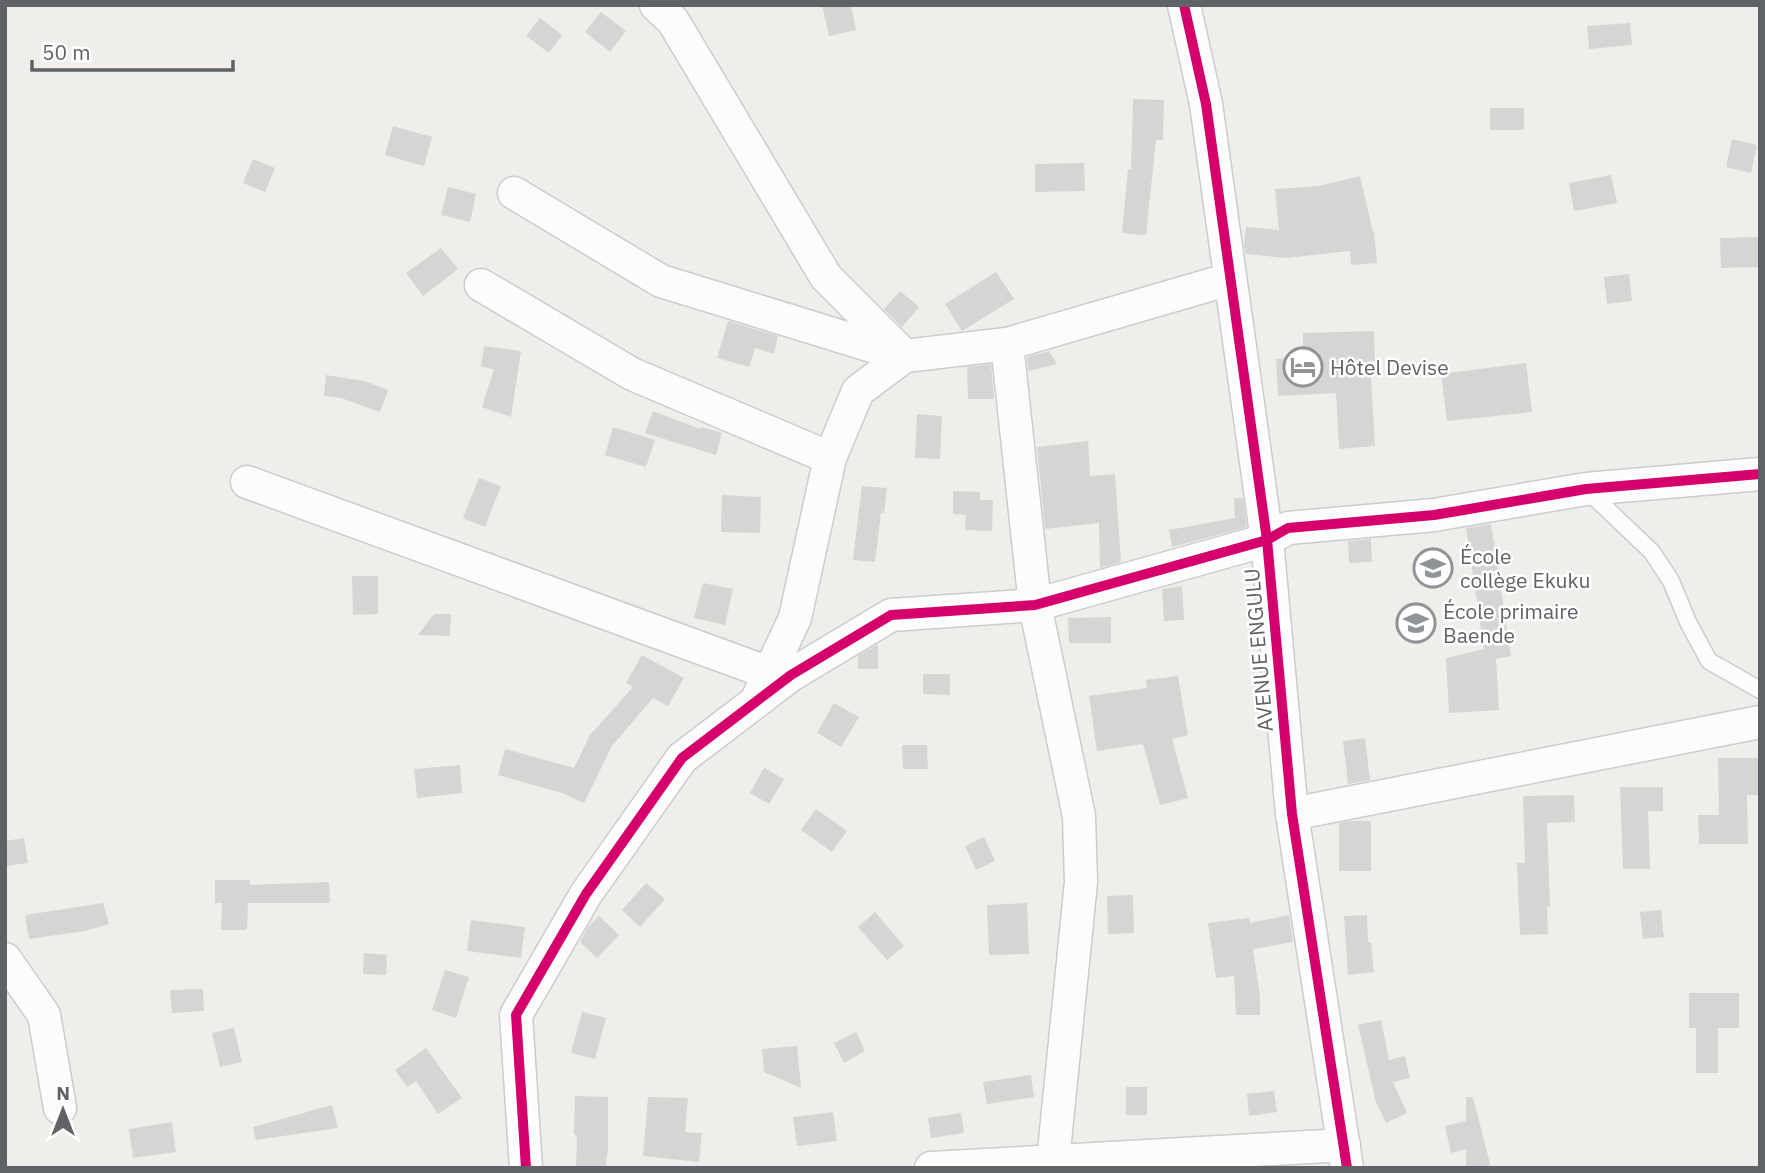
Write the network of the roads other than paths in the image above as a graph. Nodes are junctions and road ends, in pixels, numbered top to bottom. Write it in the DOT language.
graph roads {
  1 [pos="656,5"];
  2 [pos="1184,5"];
  3 [pos="514,193"];
  4 [pos="1230,279"];
  5 [pos="481,285"];
  6 [pos="1007,344"];
  7 [pos="905,356"];
  8 [pos="830,457"];
  9 [pos="1760,474"];
  10 [pos="247,482"];
  11 [pos="1586,489"];
  12 [pos="1267,540"];
  13 [pos="1035,605"];
  14 [pos="769,673"];
  15 [pos="1760,690"];
  16 [pos="756,701"];
  17 [pos="1760,722"];
  18 [pos="1292,814"];
  19 [pos="5,959"];
  20 [pos="60,1108"];
  21 [pos="1345,1156"];
  22 [pos="1053,1161"];
  23 [pos="526,1168"];
  24 [pos="931,1168"];
  1 -- 7 [label="street"];
  2 -- 4 [label="street, AVENUE ENGULU"];
  3 -- 7 [label="street"];
  4 -- 6 [label="street"];
  4 -- 12 [label="street, AVENUE ENGULU"];
  5 -- 8 [label="street"];
  6 -- 7 [label="street"];
  6 -- 13 [label="street"];
  7 -- 8 [label="street"];
  8 -- 14 [label="street"];
  9 -- 11 [label="street"];
  10 -- 14 [label="street"];
  11 -- 12 [label="street"];
  11 -- 15 [label="lane"];
  12 -- 13 [label="street"];
  12 -- 18 [label="street, AVENUE ENGULU"];
  13 -- 16 [label="street"];
  13 -- 22 [label="street"];
  14 -- 16 [label="street"];
  16 -- 23 [label="street"];
  17 -- 18 [label="street"];
  18 -- 21 [label="street, AVENUE ENGULU"];
  19 -- 20 [label="street"];
  21 -- 22 [label="street"];
  22 -- 24 [label="street"];
}
